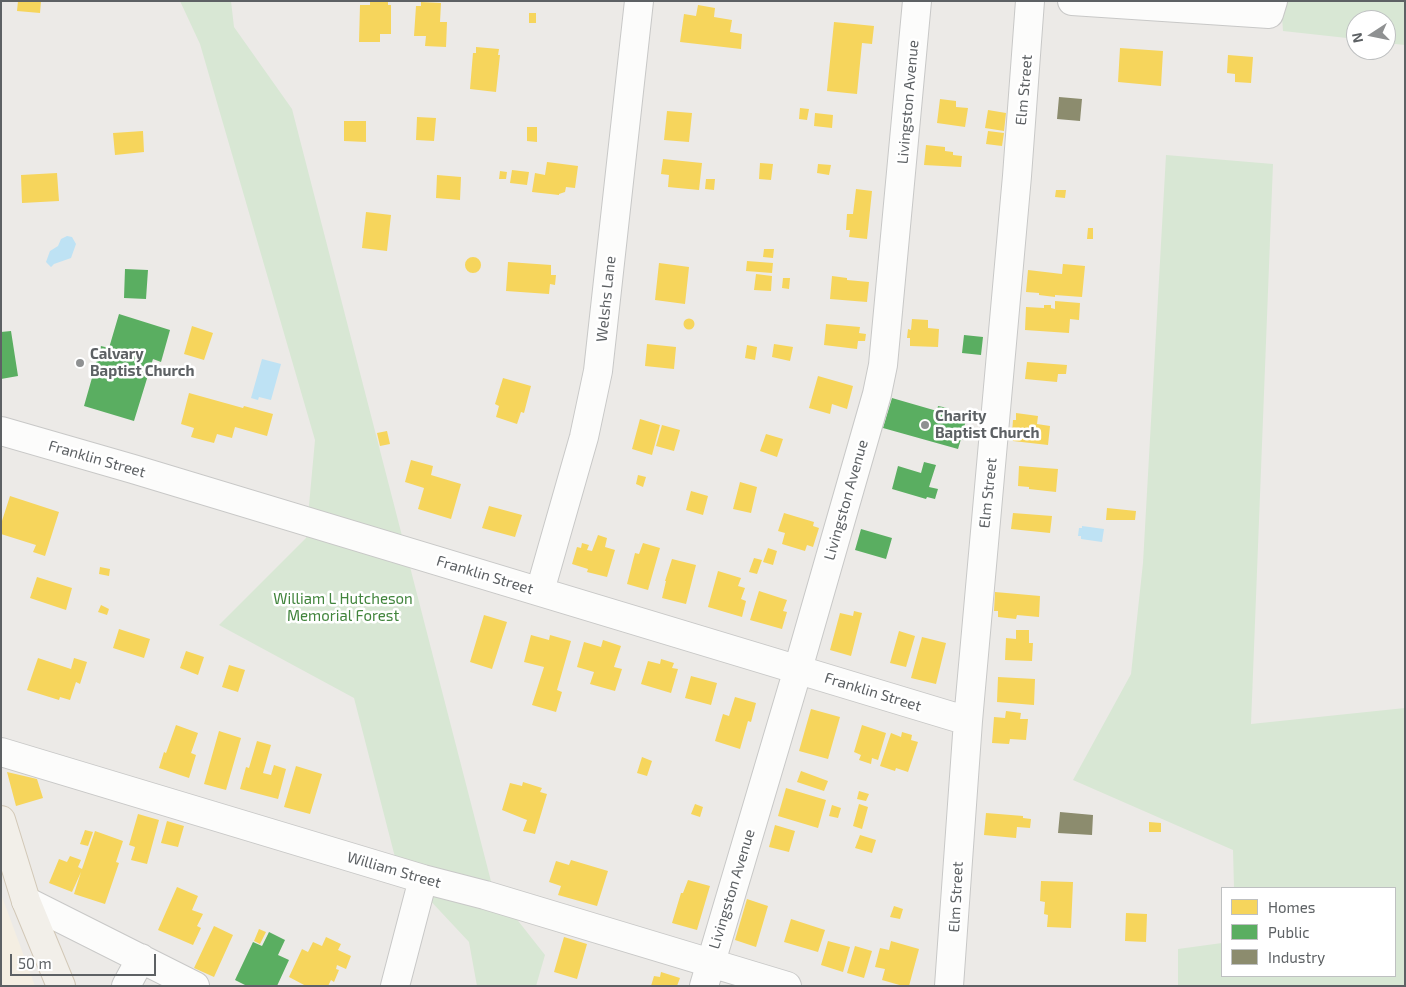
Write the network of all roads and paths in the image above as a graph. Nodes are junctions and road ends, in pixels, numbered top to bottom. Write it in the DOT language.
graph roads {
  1 [pos="639,1"];
  2 [pos="917,1"];
  3 [pos="1030,1"];
  4 [pos="1072,1"];
  5 [pos="1271,8"];
  6 [pos="1,431"];
  7 [pos="540,591"];
  8 [pos="798,669"];
  9 [pos="968,721"];
  10 [pos="1,752"];
  11 [pos="1,820"];
  12 [pos="424,879"];
  13 [pos="26,901"];
  14 [pos="141,958"];
  15 [pos="707,974"];
  16 [pos="61,986"];
  17 [pos="126,986"];
  18 [pos="195,986"];
  19 [pos="395,986"];
  20 [pos="787,986"];
  21 [pos="949,986"];
  1 -- 7 [label="street, Welshs Lane"];
  2 -- 8 [label="street, Livingston Avenue"];
  3 -- 9 [label="street, Elm Street"];
  4 -- 5 [label="street"];
  6 -- 7 [label="street, Franklin Street"];
  7 -- 8 [label="street, Franklin Street"];
  8 -- 9 [label="street, Franklin Street"];
  8 -- 15 [label="street, Livingston Avenue"];
  9 -- 21 [label="street, Elm Street"];
  10 -- 12 [label="street, William Street"];
  11 -- 13 [label="main road"];
  12 -- 15 [label="street, William Street"];
  12 -- 19 [label="street"];
  13 -- 14 [label="street"];
  13 -- 16 [label="main road"];
  14 -- 17 [label="street"];
  14 -- 18 [label="street"];
  15 -- 20 [label="street, William Street"];
}
